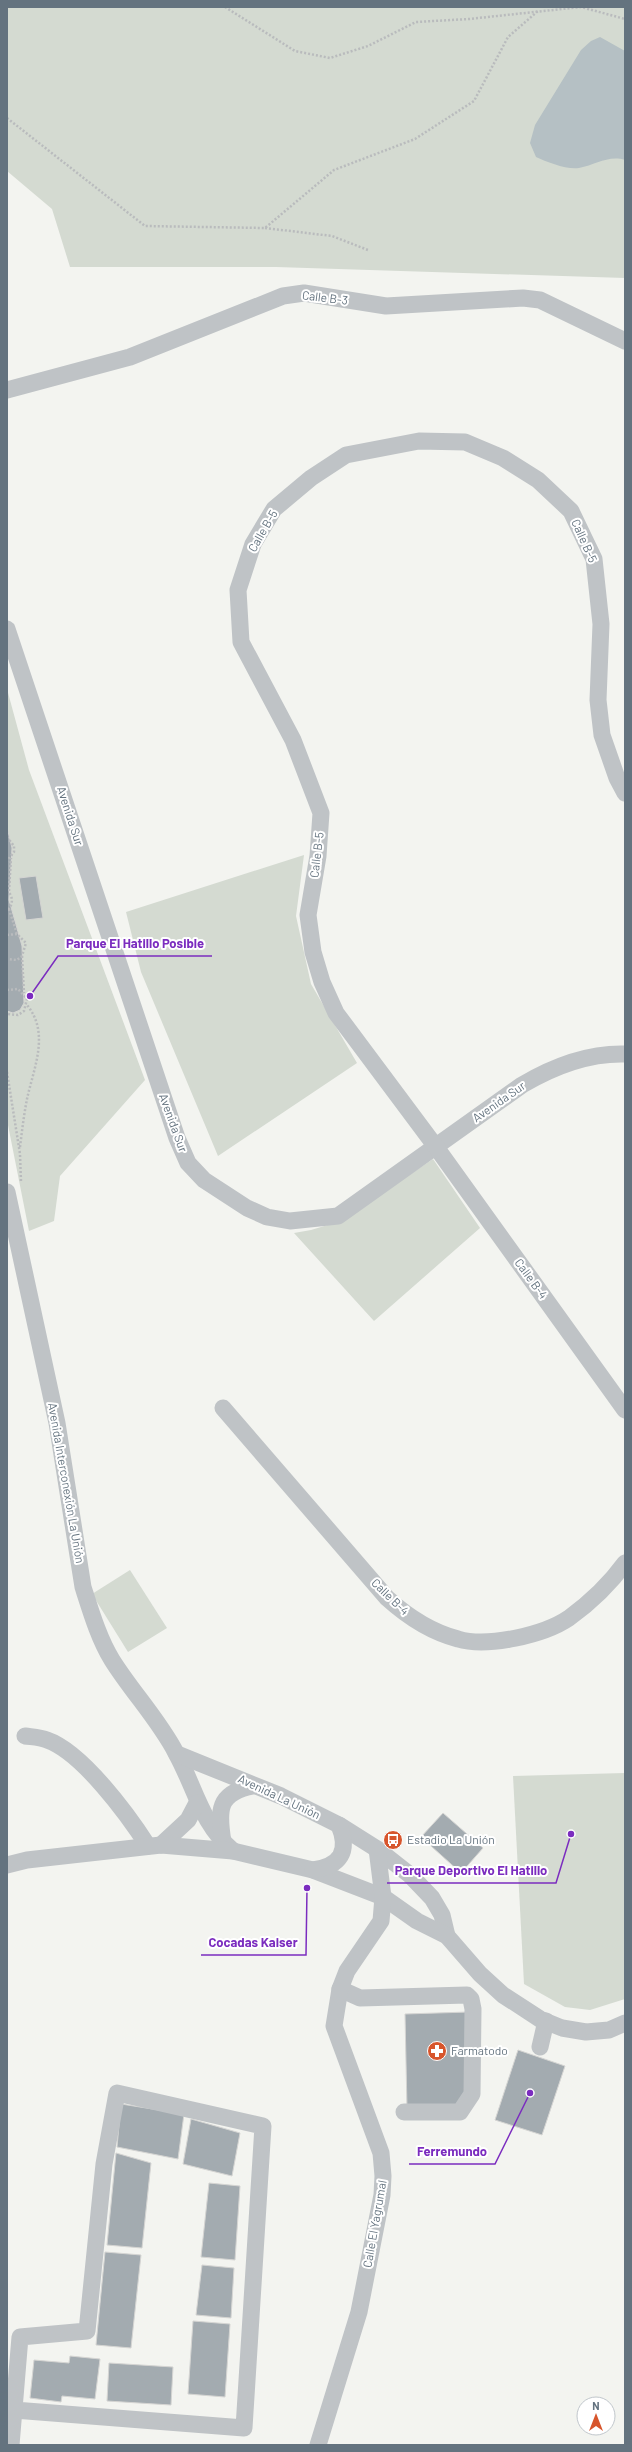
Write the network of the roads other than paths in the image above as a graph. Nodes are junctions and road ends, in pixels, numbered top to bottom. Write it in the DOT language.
graph roads {
  1 [pos="625,341"];
  2 [pos="7,390"];
  3 [pos="7,629"];
  4 [pos="625,793"];
  5 [pos="625,1054"];
  6 [pos="436,1147"];
  7 [pos="14,1189"];
  8 [pos="223,1408"];
  9 [pos="625,1410"];
  10 [pos="625,1563"];
  11 [pos="25,1736"];
  12 [pos="177,1754"];
  13 [pos="253,1786"];
  14 [pos="197,1803"];
  15 [pos="339,1825"];
  16 [pos="154,1846"];
  17 [pos="228,1847"];
  18 [pos="378,1849"];
  19 [pos="7,1865"];
  20 [pos="313,1870"];
  21 [pos="383,1896"];
  22 [pos="447,1936"];
  23 [pos="340,1988"];
  24 [pos="546,2021"];
  25 [pos="625,2023"];
  26 [pos="540,2047"];
  27 [pos="404,2112"];
  28 [pos="14,2410"];
  29 [pos="11,2445"];
  30 [pos="318,2445"];
  1 -- 2 [label="street, Calle B-3"];
  3 -- 6 [label="street, Avenida Sur"];
  4 -- 6 [label="street, Calle B-5"];
  5 -- 6 [label="street, Avenida Sur"];
  6 -- 9 [label="street, Calle B-4"];
  7 -- 12 [label="street, Avenida Interconexión La Unión"];
  8 -- 10 [label="street, Calle B-4"];
  11 -- 16 [label="street"];
  12 -- 13 [label="street, Avenida La Unión"];
  12 -- 14 [label="street"];
  13 -- 15 [label="street, Avenida La Unión"];
  13 -- 17 [label="street"];
  14 -- 16 [label="street"];
  14 -- 17 [label="street"];
  15 -- 18 [label="street, Avenida La Unión"];
  15 -- 20 [label="street"];
  16 -- 17 [label="street, Avenida La Unión"];
  16 -- 19 [label="street, Avenida La Unión"];
  17 -- 20 [label="street, Avenida La Unión"];
  18 -- 21 [label="street, Calle El Yagrumal"];
  18 -- 22 [label="street, Avenida La Unión"];
  20 -- 21 [label="street, Avenida La Unión"];
  21 -- 22 [label="street, Avenida La Unión"];
  21 -- 23 [label="street, Calle El Yagrumal"];
  22 -- 24 [label="street, Avenida La Unión"];
  23 -- 27 [label="street"];
  23 -- 30 [label="street, Calle El Yagrumal"];
  24 -- 25 [label="street, Avenida La Unión"];
  24 -- 26 [label="street"];
  28 -- 28 [label="street"];
  28 -- 29 [label="street"];
}
